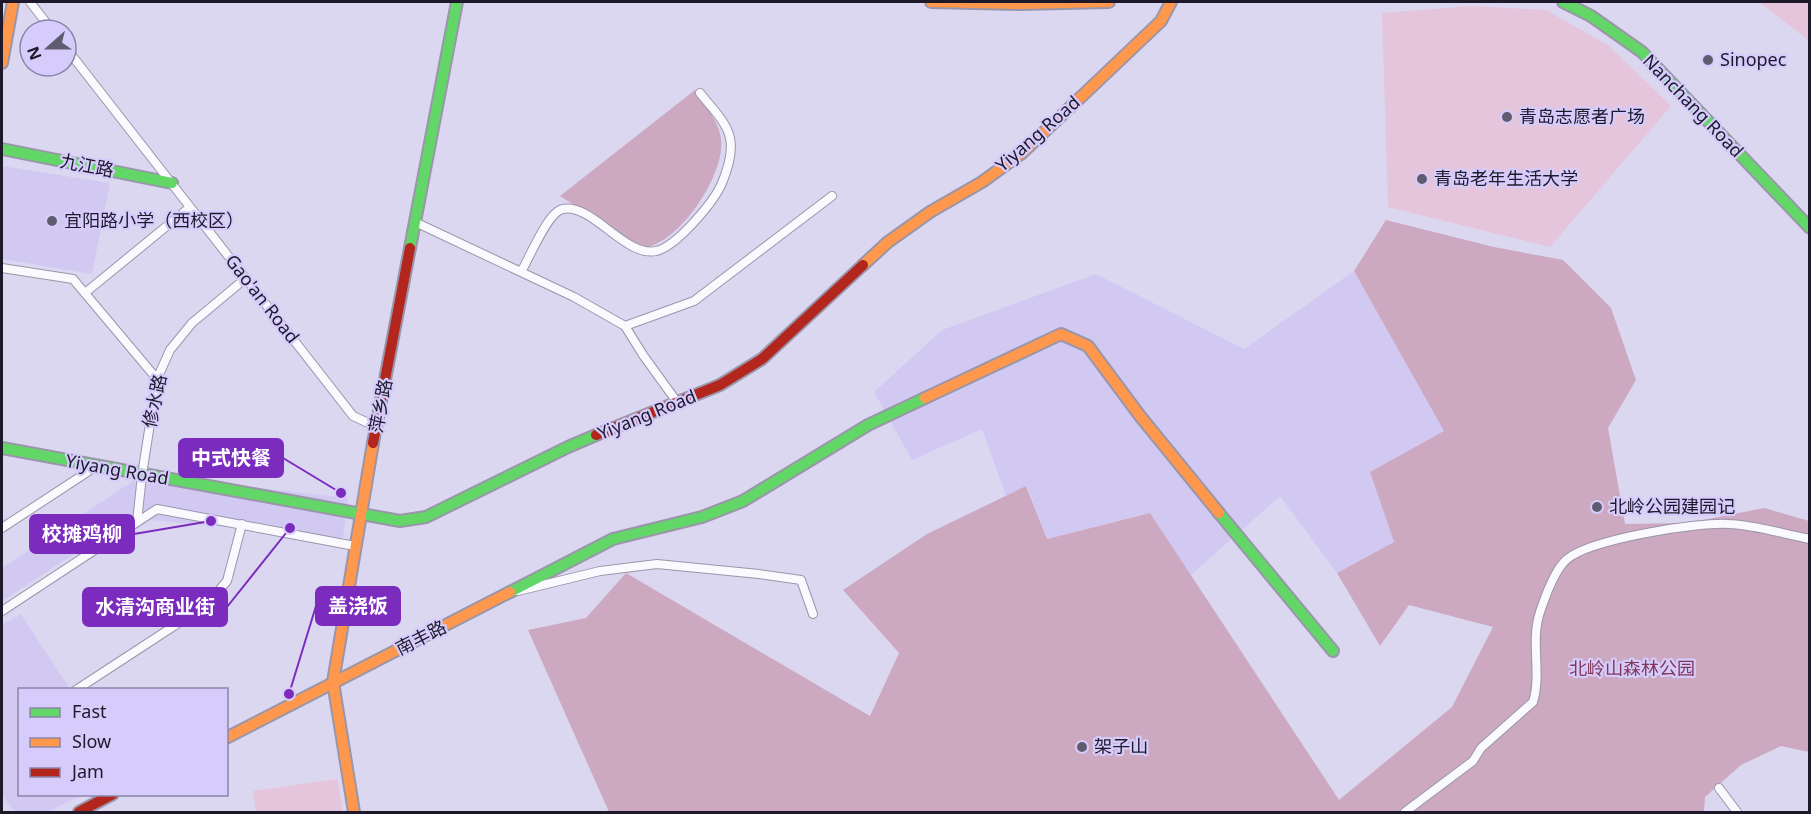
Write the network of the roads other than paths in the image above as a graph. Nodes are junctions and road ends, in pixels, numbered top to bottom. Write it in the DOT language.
graph roads {
  1 [pos="13,2"];
  2 [pos="30,2"];
  3 [pos="457,2"];
  4 [pos="931,2"];
  5 [pos="1109,2"];
  6 [pos="1171,2"];
  7 [pos="1569,3"];
  8 [pos="43,18"];
  9 [pos="2,63"];
  10 [pos="78,63"];
  11 [pos="700,93"];
  12 [pos="2,149"];
  13 [pos="172,183"];
  14 [pos="832,196"];
  15 [pos="190,207"];
  16 [pos="415,222"];
  17 [pos="1809,228"];
  18 [pos="2,268"];
  19 [pos="521,272"];
  20 [pos="246,278"];
  21 [pos="85,293"];
  22 [pos="625,326"];
  23 [pos="157,379"];
  24 [pos="677,402"];
  25 [pos="377,427"];
  26 [pos="2,448"];
  27 [pos="95,467"];
  28 [pos="142,475"];
  29 [pos="360,515"];
  30 [pos="137,522"];
  31 [pos="242,524"];
  32 [pos="2,528"];
  33 [pos="1809,539"];
  34 [pos="355,546"];
  35 [pos="509,594"];
  36 [pos="2,611"];
  37 [pos="813,614"];
  38 [pos="1333,651"];
  39 [pos="333,682"];
  40 [pos="79,688"];
  41 [pos="228,737"];
  42 [pos="1719,788"];
  43 [pos="111,796"];
  44 [pos="79,813"];
  45 [pos="354,813"];
  46 [pos="1405,813"];
  47 [pos="1737,813"];
  1 -- 9 [label="street"];
  2 -- 8 [label="street"];
  3 -- 16 [label="street, 萍乡路"];
  4 -- 5 [label="street"];
  6 -- 24 [label="street, Yiyang Road"];
  7 -- 17 [label="street, Nanchang Road"];
  10 -- 13 [label="street, Gao'an Road"];
  11 -- 19 [label="street"];
  12 -- 13 [label="street, 九江路"];
  13 -- 15 [label="street, Gao'an Road"];
  14 -- 22 [label="street"];
  15 -- 20 [label="street, Gao'an Road"];
  15 -- 21 [label="street"];
  16 -- 19 [label="street"];
  16 -- 25 [label="street, 萍乡路"];
  18 -- 21 [label="street"];
  19 -- 22 [label="street"];
  20 -- 23 [label="street, 修水路"];
  20 -- 25 [label="street, Gao'an Road"];
  21 -- 23 [label="street"];
  22 -- 24 [label="street"];
  23 -- 28 [label="street, 修水路"];
  24 -- 29 [label="street, Yiyang Road"];
  25 -- 29 [label="street, 萍乡路"];
  26 -- 27 [label="street, Yiyang Road"];
  27 -- 28 [label="street, Yiyang Road"];
  27 -- 32 [label="street"];
  28 -- 29 [label="street, Yiyang Road"];
  28 -- 30 [label="street, 修水路"];
  29 -- 34 [label="street, 萍乡路"];
  30 -- 31 [label="street"];
  30 -- 36 [label="street"];
  31 -- 34 [label="street"];
  31 -- 40 [label="street"];
  33 -- 46 [label="street"];
  34 -- 39 [label="street, 萍乡路"];
  35 -- 37 [label="street"];
  35 -- 38 [label="street, 南丰路"];
  35 -- 39 [label="street, 南丰路"];
  39 -- 41 [label="street, 南丰路"];
  39 -- 45 [label="street, 萍乡路"];
  42 -- 47 [label="street"];
  43 -- 44 [label="street"];
}
